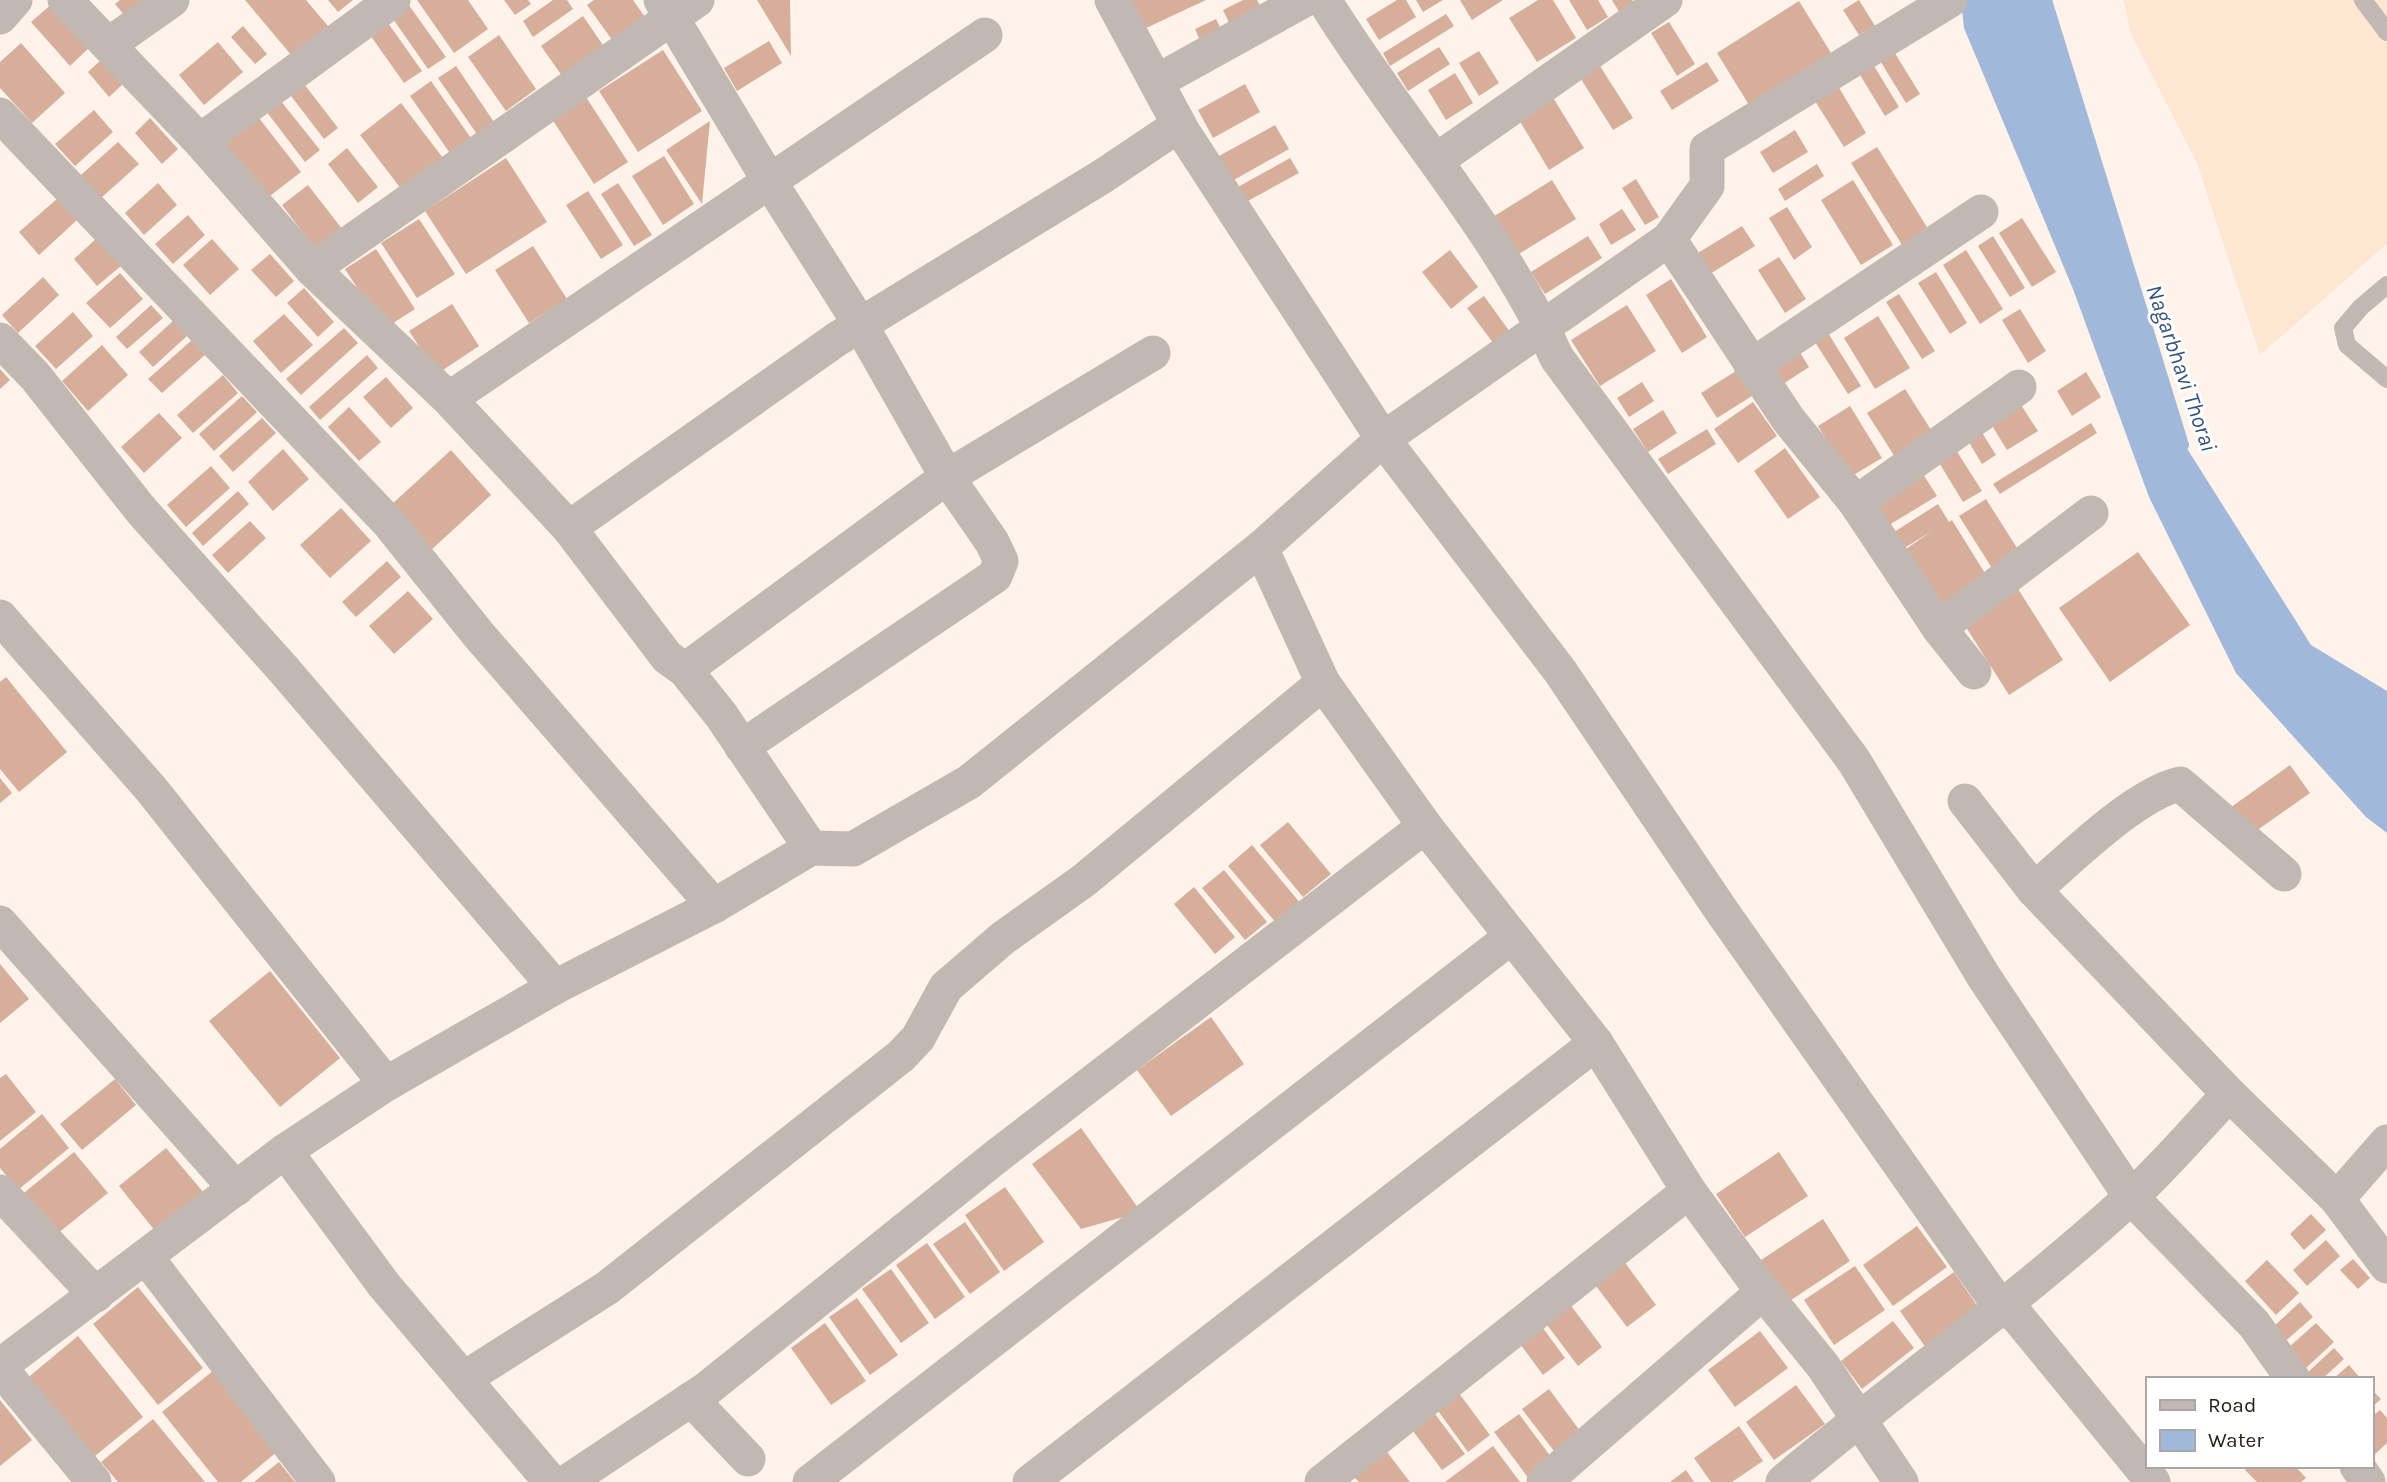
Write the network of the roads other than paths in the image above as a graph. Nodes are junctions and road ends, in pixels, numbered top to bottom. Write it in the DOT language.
graph roads {
  1 [pos="15,0"];
  2 [pos="65,0"];
  3 [pos="172,0"];
  4 [pos="393,0"];
  5 [pos="1111,0"];
  6 [pos="1665,0"];
  7 [pos="1950,0"];
  8 [pos="2363,0"];
  9 [pos="1321,1"];
  10 [pos="677,6"];
  11 [pos="0,17"];
  12 [pos="2387,32"];
  13 [pos="985,35"];
  14 [pos="107,45"];
  15 [pos="1156,82"];
  16 [pos="0,115"];
  17 [pos="1179,125"];
  18 [pos="200,141"];
  19 [pos="1437,160"];
  20 [pos="769,182"];
  21 [pos="1981,212"];
  22 [pos="1669,239"];
  23 [pos="312,269"];
  24 [pos="2387,285"];
  25 [pos="860,324"];
  26 [pos="1543,327"];
  27 [pos="0,340"];
  28 [pos="1153,353"];
  29 [pos="1751,366"];
  30 [pos="2387,379"];
  31 [pos="2020,387"];
  32 [pos="449,399"];
  33 [pos="1383,439"];
  34 [pos="947,477"];
  35 [pos="1856,503"];
  36 [pos="2091,513"];
  37 [pos="569,528"];
  38 [pos="1261,548"];
  39 [pos="0,617"];
  40 [pos="1939,628"];
  41 [pos="685,670"];
  42 [pos="1974,672"];
  43 [pos="1323,683"];
  44 [pos="742,747"];
  45 [pos="1965,801"];
  46 [pos="1425,826"];
  47 [pos="811,848"];
  48 [pos="2284,874"];
  49 [pos="2034,890"];
  50 [pos="713,906"];
  51 [pos="0,923"];
  52 [pos="1511,937"];
  53 [pos="555,988"];
  54 [pos="1596,1044"];
  55 [pos="386,1084"];
  56 [pos="2229,1094"];
  57 [pos="2387,1142"];
  58 [pos="285,1151"];
  59 [pos="236,1189"];
  60 [pos="1689,1191"];
  61 [pos="0,1192"];
  62 [pos="2131,1197"];
  63 [pos="2337,1199"];
  64 [pos="146,1257"];
  65 [pos="2387,1266"];
  66 [pos="1763,1292"];
  67 [pos="96,1295"];
  68 [pos="2001,1308"];
  69 [pos="0,1367"];
  70 [pos="2292,1377"];
  71 [pos="465,1378"];
  72 [pos="691,1399"];
  73 [pos="1858,1419"];
  74 [pos="748,1459"];
  75 [pos="94,1482"];
  76 [pos="318,1482"];
  77 [pos="551,1482"];
  78 [pos="568,1482"];
  79 [pos="810,1482"];
  80 [pos="1030,1482"];
  81 [pos="1322,1482"];
  82 [pos="1544,1482"];
  83 [pos="1783,1482"];
  84 [pos="1901,1482"];
  85 [pos="2153,1482"];
  1 -- 11 [label="street"];
  2 -- 14 [label="street"];
  3 -- 14 [label="street"];
  4 -- 18 [label="street"];
  5 -- 15 [label="street"];
  6 -- 19 [label="street"];
  7 -- 22 [label="street"];
  8 -- 12 [label="lane"];
  9 -- 15 [label="street"];
  9 -- 19 [label="street"];
  10 -- 20 [label="street"];
  10 -- 23 [label="street"];
  13 -- 20 [label="street"];
  14 -- 18 [label="street"];
  15 -- 17 [label="street"];
  16 -- 50 [label="street"];
  17 -- 25 [label="street"];
  17 -- 33 [label="street"];
  18 -- 23 [label="street"];
  19 -- 26 [label="street"];
  20 -- 25 [label="street"];
  20 -- 32 [label="street"];
  21 -- 29 [label="street"];
  22 -- 26 [label="street"];
  22 -- 29 [label="street"];
  23 -- 32 [label="street"];
  24 -- 30 [label="lane"];
  25 -- 34 [label="street"];
  25 -- 37 [label="street"];
  26 -- 33 [label="street"];
  26 -- 62 [label="street"];
  27 -- 53 [label="street"];
  28 -- 34 [label="street"];
  29 -- 35 [label="street"];
  31 -- 35 [label="street"];
  32 -- 37 [label="street"];
  33 -- 38 [label="street"];
  33 -- 68 [label="street"];
  34 -- 41 [label="street"];
  34 -- 44 [label="street"];
  35 -- 40 [label="street"];
  36 -- 40 [label="street"];
  37 -- 41 [label="street"];
  38 -- 43 [label="street"];
  38 -- 47 [label="street"];
  39 -- 55 [label="street"];
  40 -- 42 [label="street"];
  41 -- 44 [label="street"];
  43 -- 46 [label="street"];
  43 -- 71 [label="street"];
  44 -- 47 [label="street"];
  45 -- 49 [label="street"];
  46 -- 52 [label="street"];
  46 -- 72 [label="street"];
  47 -- 50 [label="street"];
  48 -- 49 [label="street"];
  49 -- 56 [label="street"];
  50 -- 53 [label="street"];
  51 -- 59 [label="street"];
  52 -- 54 [label="street"];
  52 -- 79 [label="street"];
  53 -- 55 [label="street"];
  54 -- 60 [label="street"];
  54 -- 80 [label="street"];
  55 -- 58 [label="street"];
  56 -- 62 [label="street"];
  56 -- 63 [label="street"];
  57 -- 63 [label="street"];
  58 -- 59 [label="street"];
  58 -- 71 [label="street"];
  59 -- 64 [label="street"];
  60 -- 66 [label="street"];
  60 -- 81 [label="street"];
  61 -- 67 [label="street"];
  62 -- 68 [label="street"];
  62 -- 70 [label="street"];
  63 -- 65 [label="street"];
  64 -- 67 [label="street"];
  64 -- 76 [label="street"];
  66 -- 73 [label="street"];
  66 -- 82 [label="street"];
  67 -- 69 [label="street"];
  68 -- 73 [label="street"];
  68 -- 85 [label="street"];
  69 -- 75 [label="street"];
  71 -- 77 [label="street"];
  72 -- 74 [label="street"];
  72 -- 78 [label="street"];
  73 -- 83 [label="street"];
  73 -- 84 [label="street"];
}
